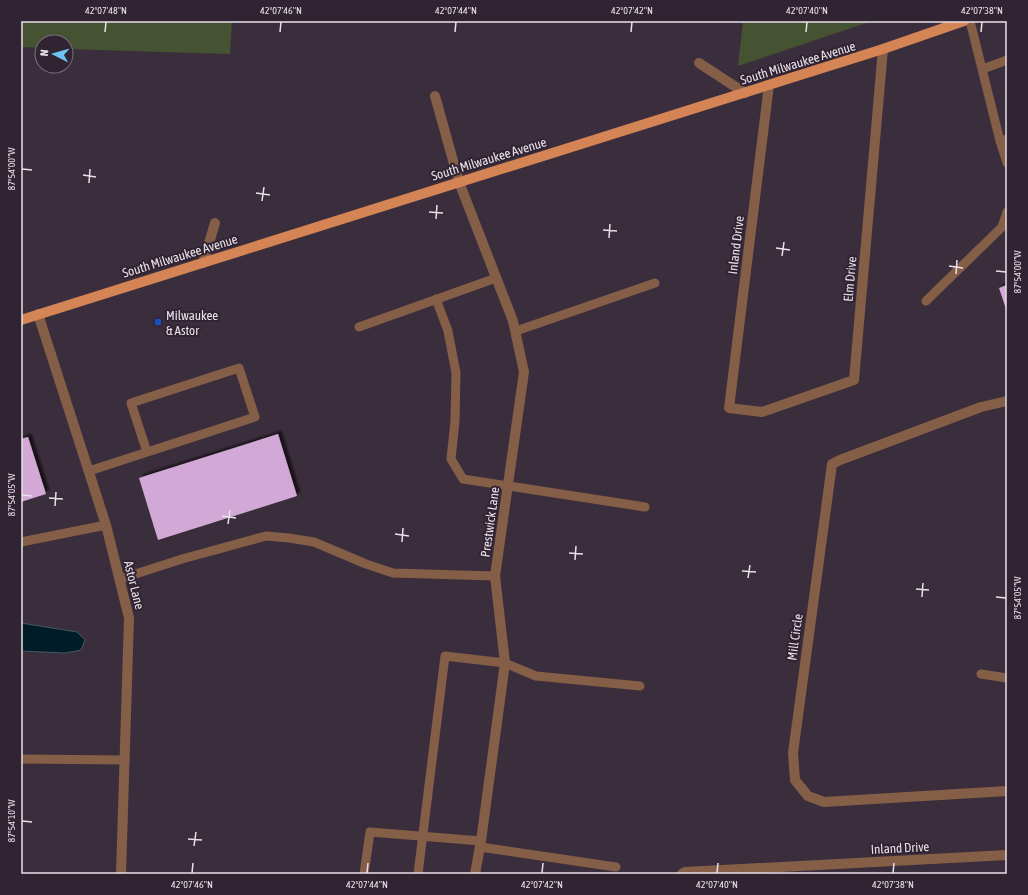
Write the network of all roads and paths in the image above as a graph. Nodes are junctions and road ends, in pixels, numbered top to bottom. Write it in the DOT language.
graph roads {
  1 [pos="964,21"];
  2 [pos="970,21"];
  3 [pos="883,49"];
  4 [pos="1007,60"];
  5 [pos="699,63"];
  6 [pos="983,69"];
  7 [pos="769,85"];
  8 [pos="745,93"];
  9 [pos="436,96"];
  10 [pos="1004,140"];
  11 [pos="1007,163"];
  12 [pos="459,182"];
  13 [pos="1007,212"];
  14 [pos="215,223"];
  15 [pos="203,263"];
  16 [pos="496,278"];
  17 [pos="655,283"];
  18 [pos="436,299"];
  19 [pos="926,301"];
  20 [pos="38,314"];
  21 [pos="21,320"];
  22 [pos="359,327"];
  23 [pos="516,331"];
  24 [pos="1007,400"];
  25 [pos="729,408"];
  26 [pos="147,452"];
  27 [pos="89,471"];
  28 [pos="508,486"];
  29 [pos="645,507"];
  30 [pos="106,525"];
  31 [pos="21,542"];
  32 [pos="495,576"];
  33 [pos="120,579"];
  34 [pos="505,664"];
  35 [pos="981,674"];
  36 [pos="1007,678"];
  37 [pos="640,686"];
  38 [pos="21,760"];
  39 [pos="125,760"];
  40 [pos="1007,791"];
  41 [pos="423,837"];
  42 [pos="480,844"];
  43 [pos="1007,855"];
  44 [pos="616,867"];
  45 [pos="793,870"];
  46 [pos="121,874"];
  47 [pos="364,874"];
  48 [pos="418,874"];
  49 [pos="475,874"];
  50 [pos="682,874"];
  1 -- 3 [label="main road, South Milwaukee Avenue"];
  2 -- 6 [label="lane"];
  3 -- 7 [label="main road, South Milwaukee Avenue"];
  3 -- 25 [label="street, Elm Drive"];
  4 -- 6 [label="lane"];
  5 -- 8 [label="street"];
  6 -- 10 [label="lane"];
  7 -- 8 [label="main road, South Milwaukee Avenue"];
  7 -- 25 [label="street, Inland Drive"];
  8 -- 12 [label="main road, South Milwaukee Avenue"];
  9 -- 12 [label="street, Prestwick Lane"];
  10 -- 11 [label="lane"];
  12 -- 15 [label="main road, South Milwaukee Avenue"];
  12 -- 16 [label="street, Prestwick Lane"];
  13 -- 19 [label="lane"];
  14 -- 15 [label="street"];
  15 -- 20 [label="main road, South Milwaukee Avenue"];
  16 -- 18 [label="lane"];
  16 -- 23 [label="street, Prestwick Lane"];
  17 -- 23 [label="lane"];
  18 -- 22 [label="lane"];
  18 -- 28 [label="lane"];
  20 -- 21 [label="main road, South Milwaukee Avenue"];
  20 -- 27 [label="street, Astor Lane"];
  23 -- 28 [label="street, Prestwick Lane"];
  24 -- 40 [label="street, Mill Circle"];
  26 -- 26 [label="lane"];
  26 -- 27 [label="lane"];
  27 -- 30 [label="street, Astor Lane"];
  28 -- 29 [label="lane"];
  28 -- 32 [label="street, Prestwick Lane"];
  30 -- 31 [label="lane"];
  30 -- 33 [label="street, Astor Lane"];
  32 -- 33 [label="lane"];
  32 -- 34 [label="street, Prestwick Lane"];
  33 -- 39 [label="street, Astor Lane"];
  34 -- 37 [label="lane"];
  34 -- 41 [label="lane"];
  34 -- 42 [label="street, Prestwick Lane"];
  35 -- 36 [label="lane"];
  38 -- 39 [label="lane"];
  39 -- 46 [label="street, Astor Lane"];
  41 -- 42 [label="lane"];
  41 -- 47 [label="lane"];
  41 -- 48 [label="lane"];
  42 -- 44 [label="lane"];
  42 -- 49 [label="street, Prestwick Lane"];
  43 -- 45 [label="street, Inland Drive"];
  45 -- 50 [label="street, Inland Drive"];
}
